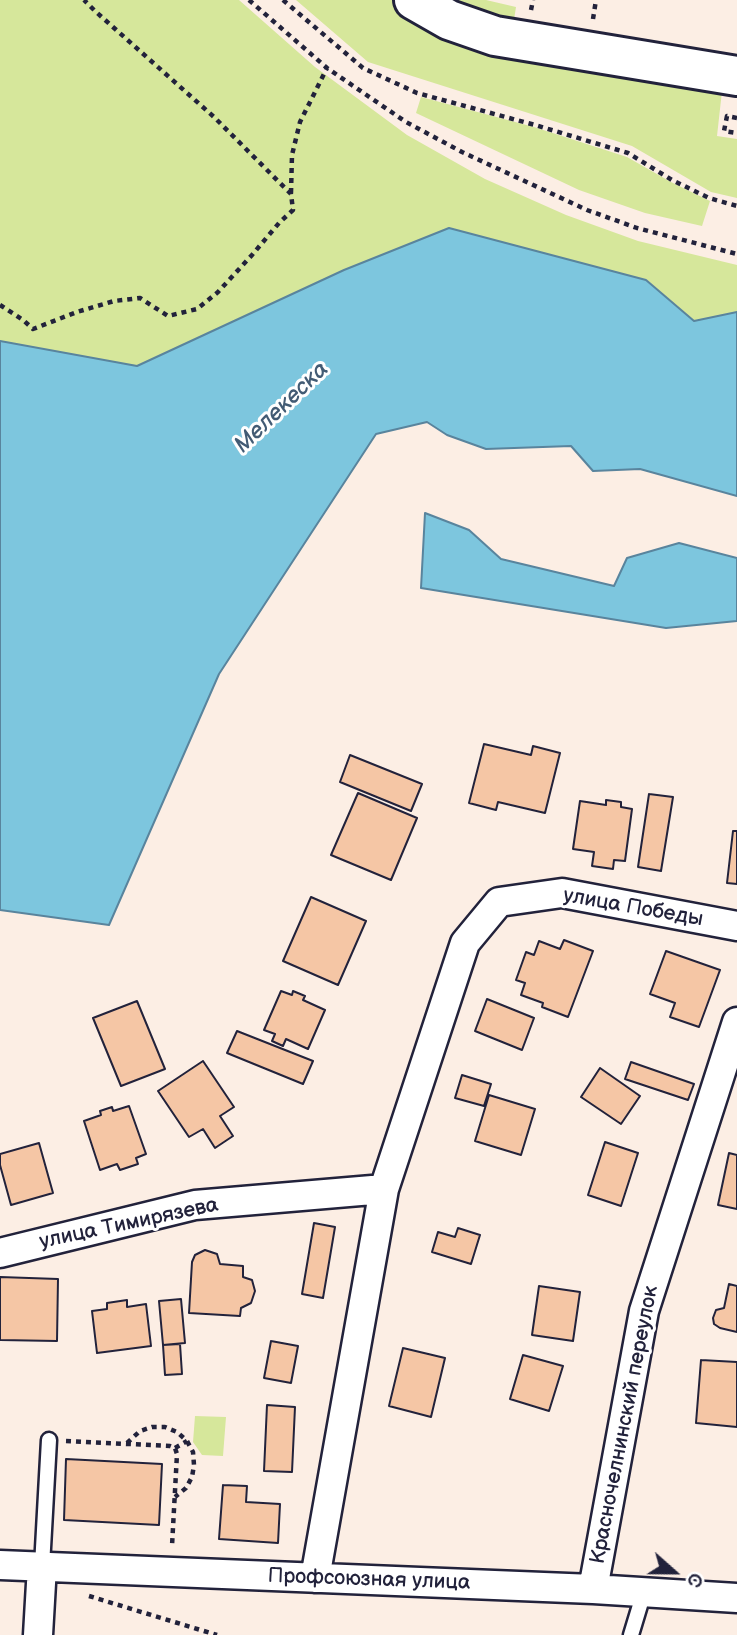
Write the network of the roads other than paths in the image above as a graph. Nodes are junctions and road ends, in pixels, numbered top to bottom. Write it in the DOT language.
graph roads {
  1 [pos="414,0"];
  2 [pos="737,76"];
  3 [pos="737,926"];
  4 [pos="737,1022"];
  5 [pos="384,1189"];
  6 [pos="0,1253"];
  7 [pos="49,1440"];
  8 [pos="0,1564"];
  9 [pos="42,1566"];
  10 [pos="314,1578"];
  11 [pos="593,1589"];
  12 [pos="644,1592"];
  13 [pos="737,1598"];
  14 [pos="38,1635"];
  15 [pos="631,1635"];
  1 -- 2 [label="main road"];
  3 -- 5 [label="street, улица Победы"];
  4 -- 11 [label="street, Красночелнинский переулок"];
  5 -- 6 [label="street, улица Тимирязева"];
  5 -- 10 [label="street"];
  7 -- 9 [label="lane"];
  8 -- 9 [label="street, Профсоюзная улица"];
  9 -- 10 [label="street, Профсоюзная улица"];
  9 -- 14 [label="street"];
  10 -- 11 [label="street, Профсоюзная улица"];
  11 -- 12 [label="street, Профсоюзная улица"];
  12 -- 13 [label="street, Профсоюзная улица"];
  12 -- 15 [label="lane"];
}
